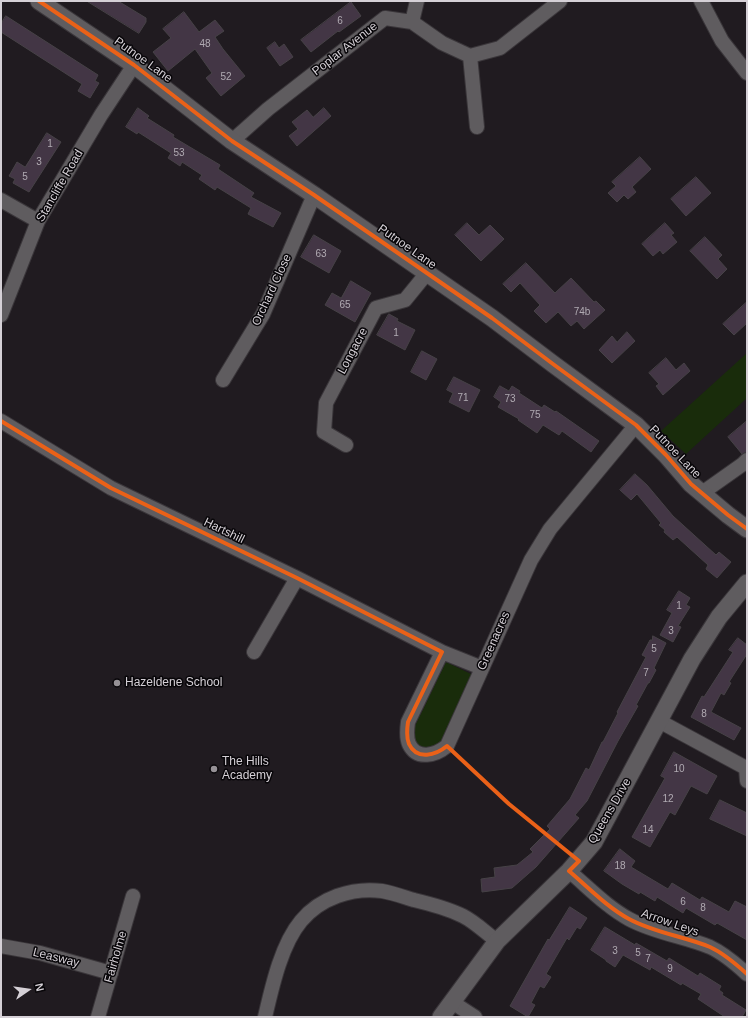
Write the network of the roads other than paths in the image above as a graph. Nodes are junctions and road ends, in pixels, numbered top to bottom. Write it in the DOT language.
graph roads {
  1 [pos="39,1"];
  2 [pos="417,1"];
  3 [pos="560,1"];
  4 [pos="701,1"];
  5 [pos="412,22"];
  6 [pos="470,56"];
  7 [pos="134,65"];
  8 [pos="747,73"];
  9 [pos="477,126"];
  10 [pos="232,141"];
  11 [pos="314,195"];
  12 [pos="1,200"];
  13 [pos="38,222"];
  14 [pos="427,273"];
  15 [pos="1,315"];
  16 [pos="223,380"];
  17 [pos="1,421"];
  18 [pos="636,426"];
  19 [pos="346,446"];
  20 [pos="747,460"];
  21 [pos="702,493"];
  22 [pos="747,529"];
  23 [pos="297,578"];
  24 [pos="747,582"];
  25 [pos="254,652"];
  26 [pos="442,652"];
  27 [pos="482,668"];
  28 [pos="659,722"];
  29 [pos="747,772"];
  30 [pos="570,872"];
  31 [pos="133,896"];
  32 [pos="497,941"];
  33 [pos="1,946"];
  34 [pos="111,973"];
  35 [pos="747,974"];
  36 [pos="452,1002"];
  37 [pos="102,1016"];
  38 [pos="265,1017"];
  39 [pos="441,1017"];
  40 [pos="475,1017"];
  1 -- 7 [label="street, Putnoe Lane"];
  2 -- 5 [label="street"];
  3 -- 6 [label="street"];
  4 -- 8 [label="street"];
  5 -- 6 [label="street, Poplar Avenue"];
  5 -- 10 [label="street, Poplar Avenue"];
  6 -- 9 [label="street"];
  7 -- 10 [label="street, Putnoe Lane"];
  7 -- 13 [label="street, Stancliffe Road"];
  10 -- 11 [label="street, Putnoe Lane"];
  11 -- 14 [label="street, Putnoe Lane"];
  11 -- 16 [label="street, Orchard Close"];
  12 -- 13 [label="street"];
  13 -- 15 [label="street, Stancliffe Road"];
  14 -- 18 [label="street, Putnoe Lane"];
  14 -- 19 [label="street, Longacre"];
  17 -- 23 [label="street, Hartshill"];
  18 -- 21 [label="street, Putnoe Lane"];
  18 -- 27 [label="street, Greenacres"];
  20 -- 21 [label="street"];
  21 -- 22 [label="street, Putnoe Lane"];
  23 -- 25 [label="street"];
  23 -- 26 [label="street, Hartshill"];
  24 -- 28 [label="street, Queens Drive"];
  26 -- 27 [label="street, Hartshill"];
  26 -- 27 [label="street, Greenacres"];
  28 -- 29 [label="street"];
  28 -- 30 [label="street, Queens Drive"];
  30 -- 32 [label="street, Queens Drive"];
  30 -- 35 [label="street, Arrow Leys"];
  31 -- 34 [label="street, Fairholme"];
  32 -- 36 [label="street, Queens Drive"];
  32 -- 38 [label="street"];
  33 -- 34 [label="street, Leasway"];
  34 -- 37 [label="street, Fairholme"];
  36 -- 39 [label="street, Queens Drive"];
  36 -- 40 [label="street"];
}
